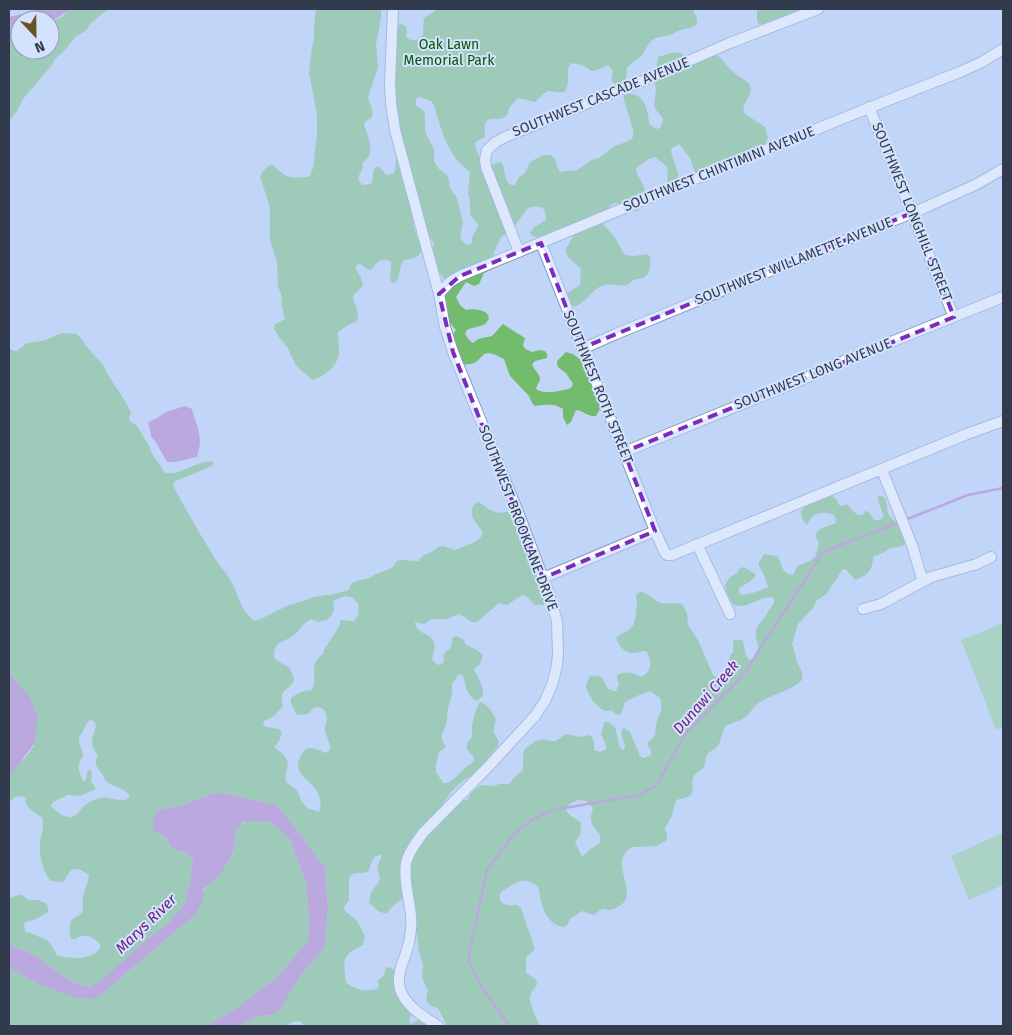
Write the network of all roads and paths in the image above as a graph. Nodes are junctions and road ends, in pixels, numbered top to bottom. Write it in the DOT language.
graph roads {
  1 [pos="393,9"];
  2 [pos="818,9"];
  3 [pos="1003,49"];
  4 [pos="870,107"];
  5 [pos="1003,169"];
  6 [pos="912,213"];
  7 [pos="541,243"];
  8 [pos="519,252"];
  9 [pos="438,294"];
  10 [pos="1003,297"];
  11 [pos="954,317"];
  12 [pos="582,349"];
  13 [pos="1003,421"];
  14 [pos="624,452"];
  15 [pos="882,470"];
  16 [pos="655,531"];
  17 [pos="696,544"];
  18 [pos="991,557"];
  19 [pos="543,578"];
  20 [pos="923,582"];
  21 [pos="863,608"];
  22 [pos="730,614"];
  23 [pos="438,1026"];
  1 -- 9 [label="street, SOUTHWEST BROOKLANE DRIVE"];
  2 -- 8 [label="street, SOUTHWEST CASCADE AVENUE"];
  3 -- 4 [label="street, SOUTHWEST CHINTIMINI AVENUE"];
  4 -- 6 [label="street, SOUTHWEST LONGHILL STREET"];
  4 -- 7 [label="street, SOUTHWEST CHINTIMINI AVENUE"];
  5 -- 6 [label="street, SOUTHWEST WILLAMETTE AVENUE"];
  6 -- 11 [label="street, SOUTHWEST LONGHILL STREET"];
  6 -- 12 [label="street, SOUTHWEST WILLAMETTE AVENUE"];
  7 -- 8 [label="street, SOUTHWEST CHINTIMINI AVENUE"];
  7 -- 12 [label="street, SOUTHWEST ROTH STREET"];
  8 -- 9 [label="street, SOUTHWEST CHINTIMINI AVENUE"];
  9 -- 19 [label="street, SOUTHWEST BROOKLANE DRIVE"];
  10 -- 11 [label="street, SOUTHWEST LONG AVENUE"];
  11 -- 14 [label="street, SOUTHWEST LONG AVENUE"];
  12 -- 14 [label="street, SOUTHWEST ROTH STREET"];
  13 -- 15 [label="street"];
  14 -- 16 [label="street, SOUTHWEST ROTH STREET"];
  15 -- 17 [label="street"];
  15 -- 20 [label="street"];
  16 -- 17 [label="street, SOUTHWEST ROTH STREET"];
  16 -- 19 [label="street"];
  17 -- 22 [label="street"];
  18 -- 20 [label="street"];
  19 -- 23 [label="street, SOUTHWEST BROOKLANE DRIVE"];
  20 -- 21 [label="street"];
}
